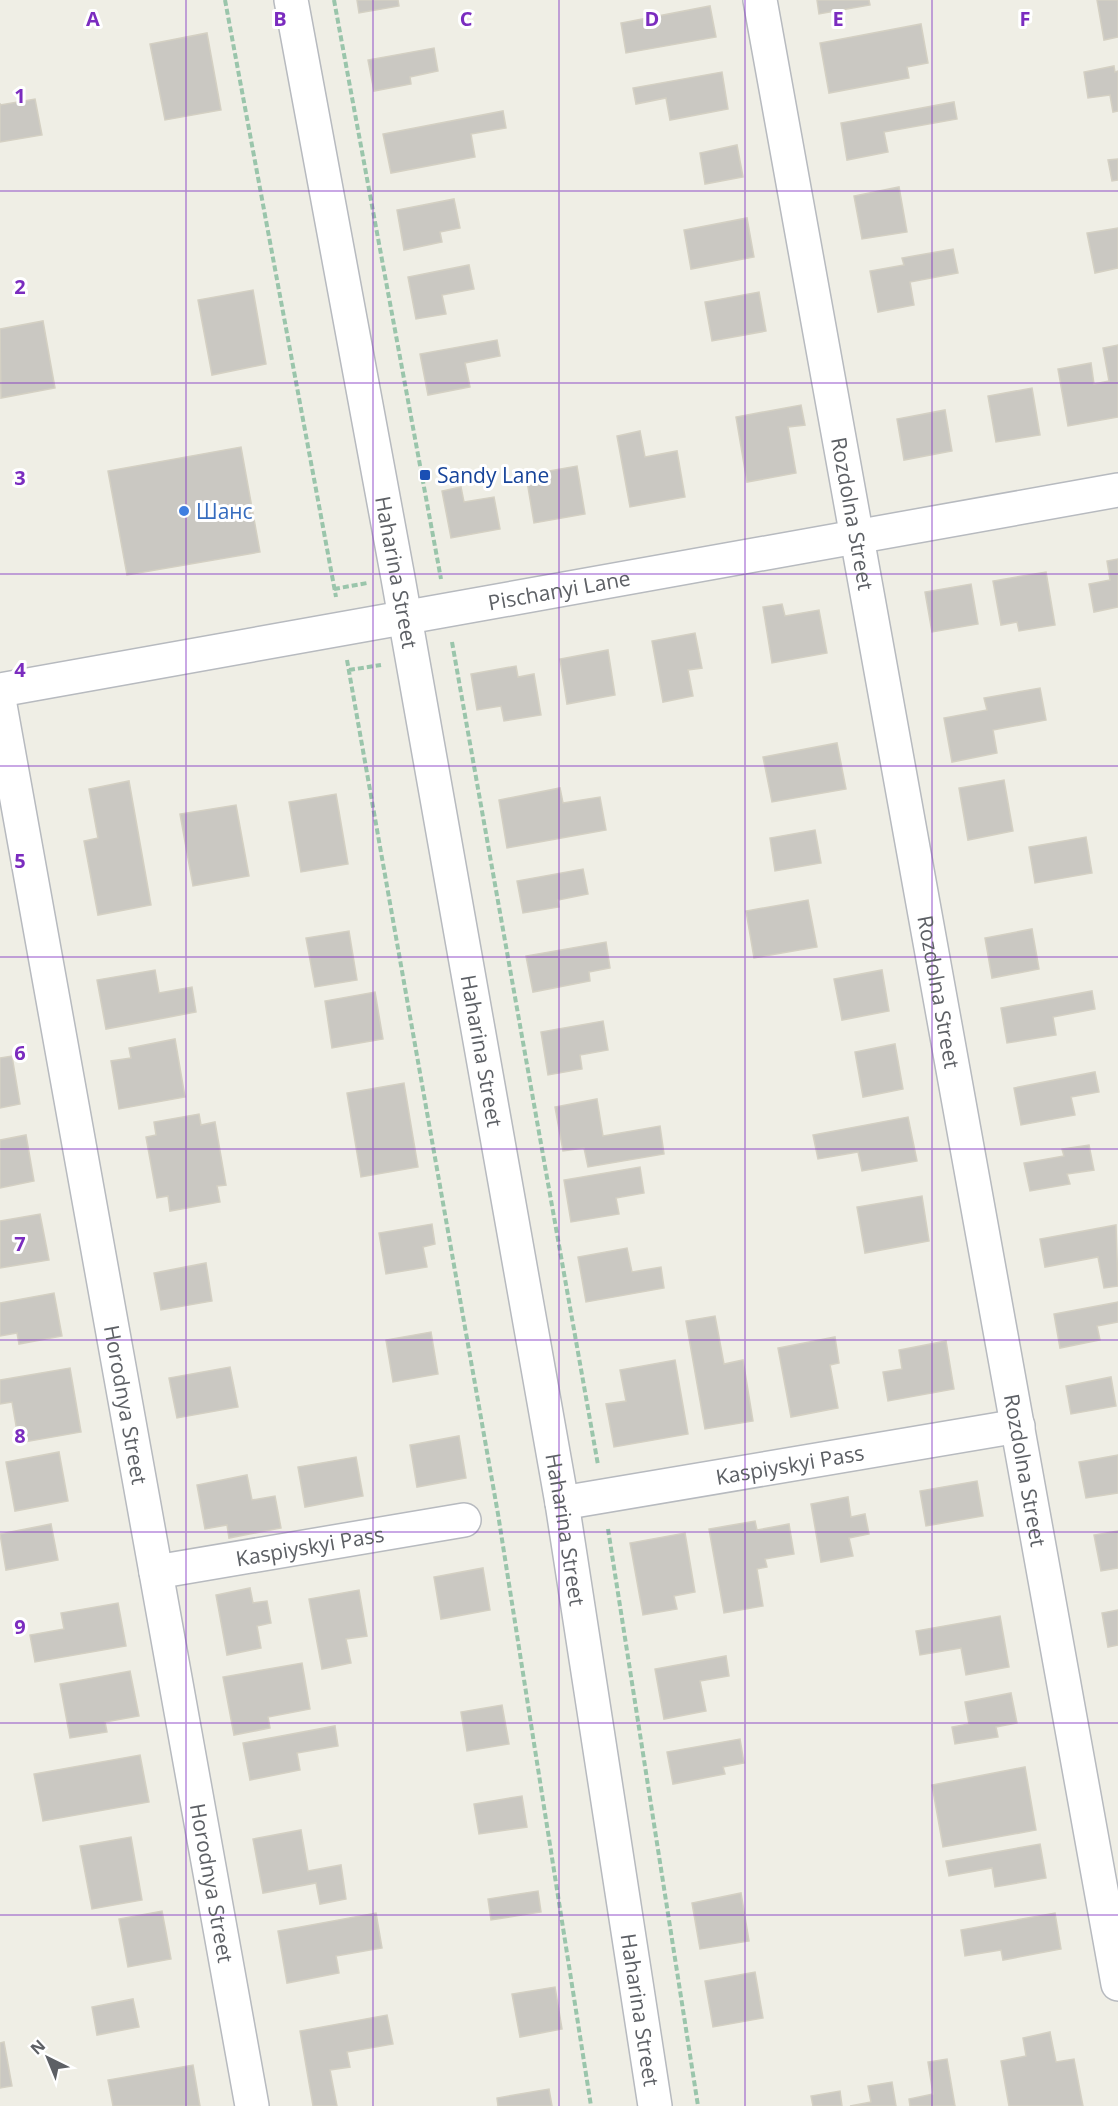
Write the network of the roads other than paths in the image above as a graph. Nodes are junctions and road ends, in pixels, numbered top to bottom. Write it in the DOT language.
graph roads {
  1 [pos="291,0"];
  2 [pos="760,0"];
  3 [pos="1118,490"];
  4 [pos="857,537"];
  5 [pos="405,618"];
  6 [pos="0,690"];
  7 [pos="0,705"];
  8 [pos="1018,1426"];
  9 [pos="562,1503"];
  10 [pos="464,1520"];
  11 [pos="156,1572"];
  12 [pos="1118,1984"];
  13 [pos="252,2106"];
  14 [pos="655,2106"];
  1 -- 5 [label="street, Haharina Street"];
  2 -- 4 [label="street, Rozdolna Street"];
  3 -- 4 [label="street, Pischanyi Lane"];
  4 -- 5 [label="street, Pischanyi Lane"];
  4 -- 8 [label="street, Rozdolna Street"];
  5 -- 6 [label="street, Pischanyi Lane"];
  5 -- 9 [label="street, Haharina Street"];
  7 -- 11 [label="street, Horodnya Street"];
  8 -- 9 [label="street, Kaspiyskyi Pass"];
  8 -- 12 [label="street, Rozdolna Street"];
  9 -- 14 [label="street, Haharina Street"];
  10 -- 11 [label="street, Kaspiyskyi Pass"];
  11 -- 13 [label="street, Horodnya Street"];
}
